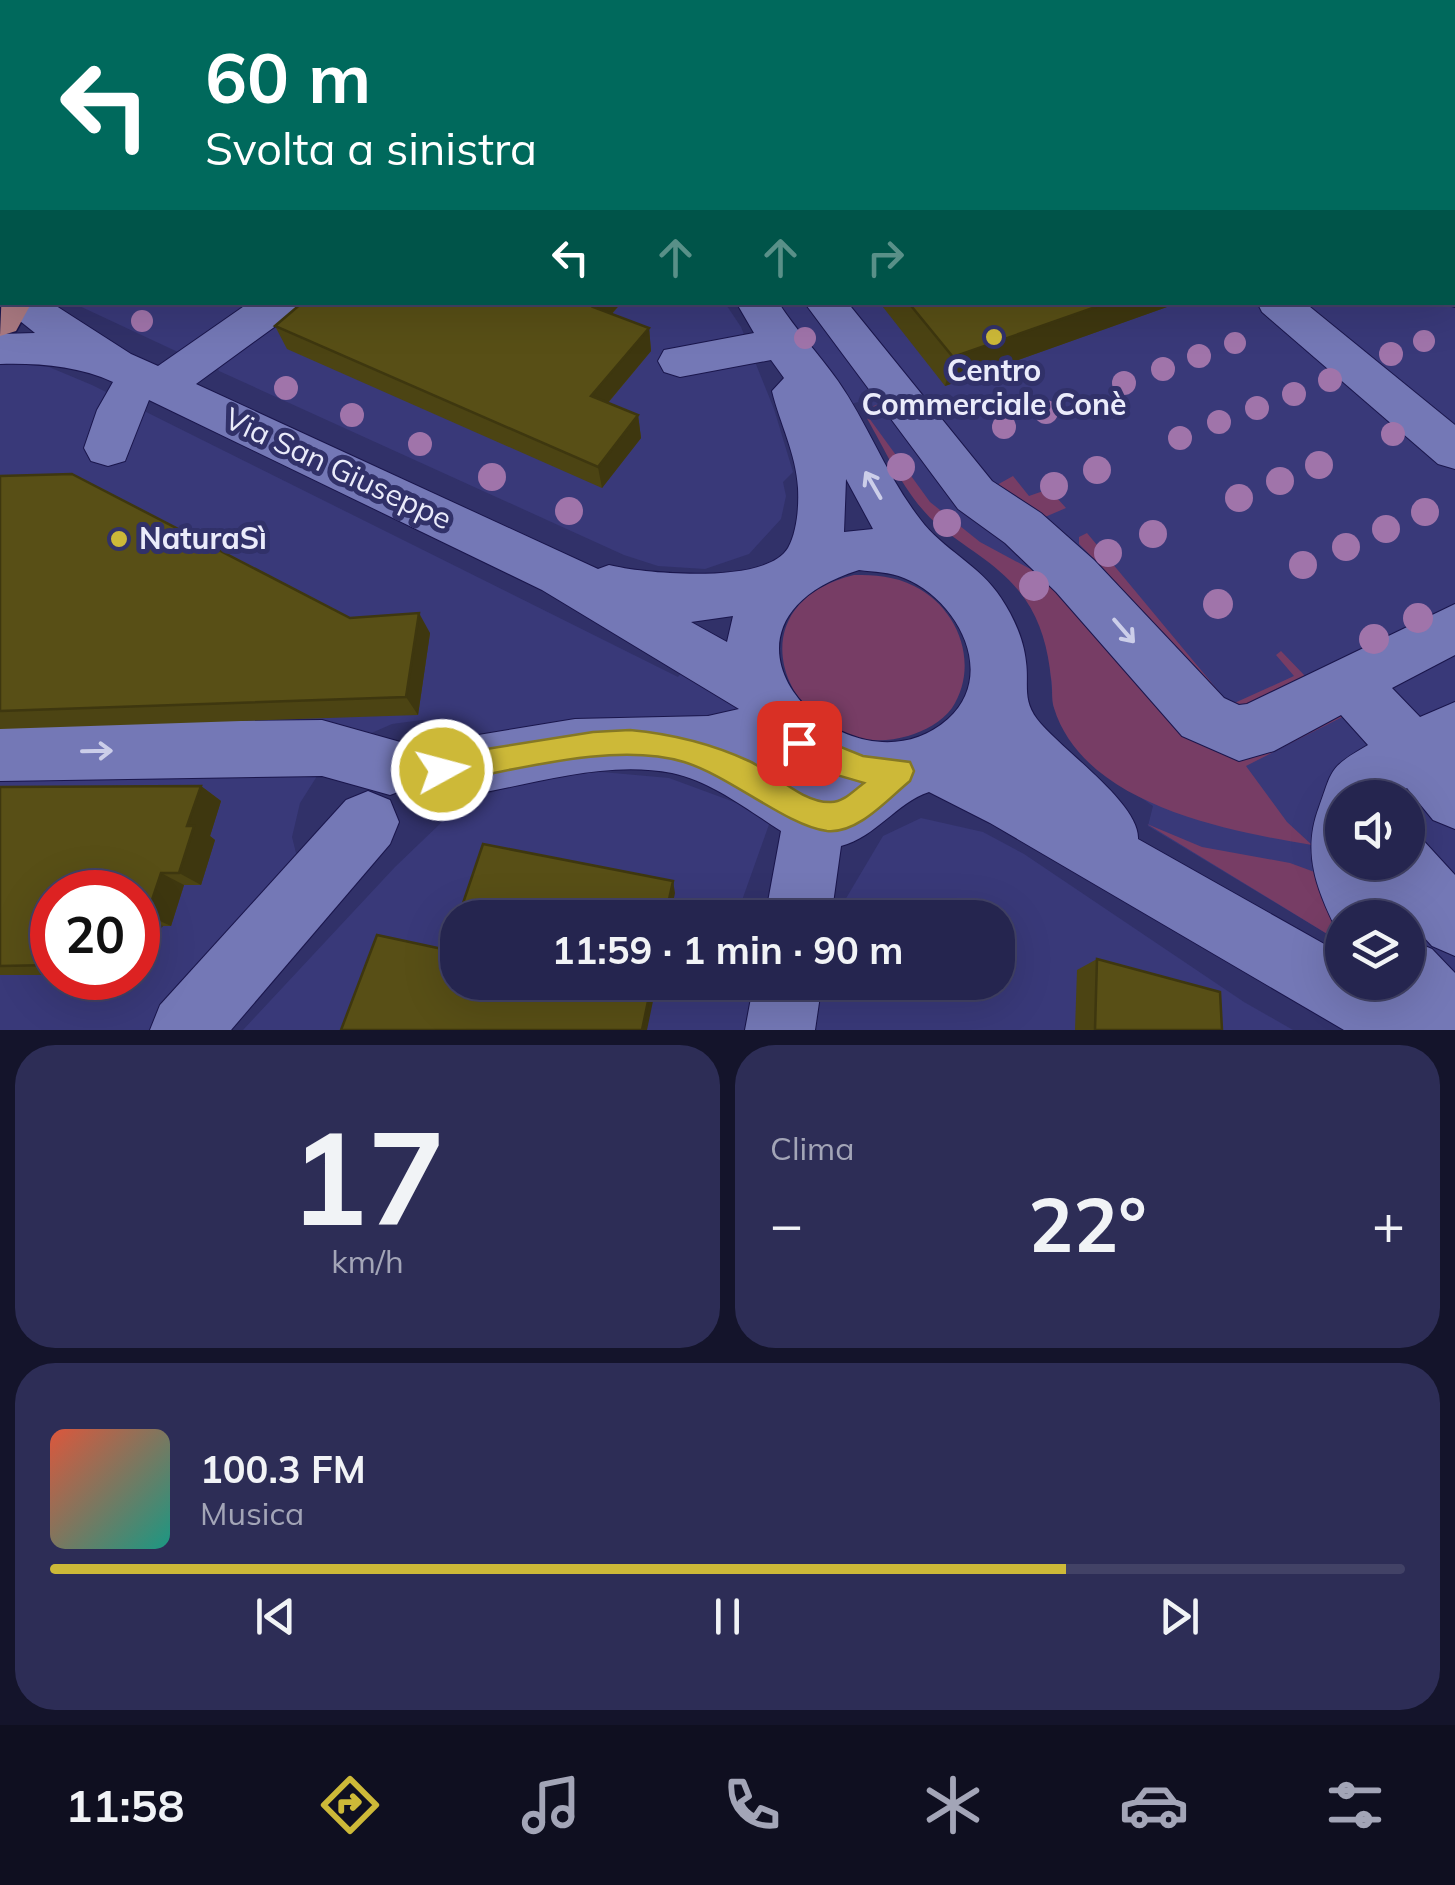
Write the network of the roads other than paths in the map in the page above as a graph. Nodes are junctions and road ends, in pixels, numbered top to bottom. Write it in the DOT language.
graph roads {
  1 [pos="24,305"];
  2 [pos="276,305"];
  3 [pos="758,305"];
  4 [pos="826,305"];
  5 [pos="1281,305"];
  6 [pos="0,349"];
  7 [pos="787,350"];
  8 [pos="680,361"];
  9 [pos="138,376"];
  10 [pos="884,418"];
  11 [pos="108,448"];
  12 [pos="1455,452"];
  13 [pos="929,564"];
  14 [pos="795,570"];
  15 [pos="561,574"];
  16 [pos="1075,576"];
  17 [pos="1455,628"];
  18 [pos="1348,682"];
  19 [pos="996,698"];
  20 [pos="764,700"];
  21 [pos="1434,741"];
  22 [pos="681,748"];
  23 [pos="0,752"];
  24 [pos="916,767"];
  25 [pos="1367,780"];
  26 [pos="400,786"];
  27 [pos="1455,798"];
  28 [pos="815,813"];
  29 [pos="1416,880"];
  30 [pos="1162,887"];
  31 [pos="801,900"];
  32 [pos="1455,923"];
  33 [pos="1425,992"];
  34 [pos="785,1000"];
  35 [pos="1455,1025"];
  36 [pos="185,1030"];
  37 [pos="780,1030"];
  38 [pos="1413,1030"];
  1 -- 9 [label="street, Via San Giuseppe"];
  2 -- 9 [label="street"];
  3 -- 7 [label="street"];
  4 -- 16 [label="street"];
  5 -- 12 [label="street"];
  6 -- 9 [label="street, Via San Giuseppe"];
  7 -- 8 [label="street"];
  13 -- 7 [label="street, one-way"];
  7 -- 14 [label="street"];
  9 -- 11 [label="street"];
  9 -- 15 [label="street, Via San Giuseppe"];
  10 -- 16 [label="street"];
  13 -- 14 [label="street, Via San Giuseppe"];
  13 -- 19 [label="street, Via San Giuseppe"];
  14 -- 15 [label="street, Via San Giuseppe"];
  14 -- 20 [label="street"];
  15 -- 20 [label="street, Via San Giuseppe"];
  16 -- 18 [label="street, one-way"];
  17 -- 18 [label="street"];
  18 -- 21 [label="street"];
  19 -- 24 [label="street"];
  19 -- 30 [label="street, Via San Giuseppe"];
  20 -- 22 [label="street"];
  20 -- 24 [label="street, Via San Giuseppe"];
  21 -- 25 [label="street"];
  21 -- 27 [label="street"];
  22 -- 26 [label="street"];
  22 -- 28 [label="street"];
  23 -- 26 [label="street, one-way"];
  24 -- 28 [label="street"];
  24 -- 30 [label="street, Via San Giuseppe"];
  26 -- 36 [label="street"];
  28 -- 31 [label="street"];
  29 -- 32 [label="street"];
  30 -- 38 [label="street, Via San Giuseppe"];
  33 -- 35 [label="street"];
  34 -- 37 [label="street"];
}
